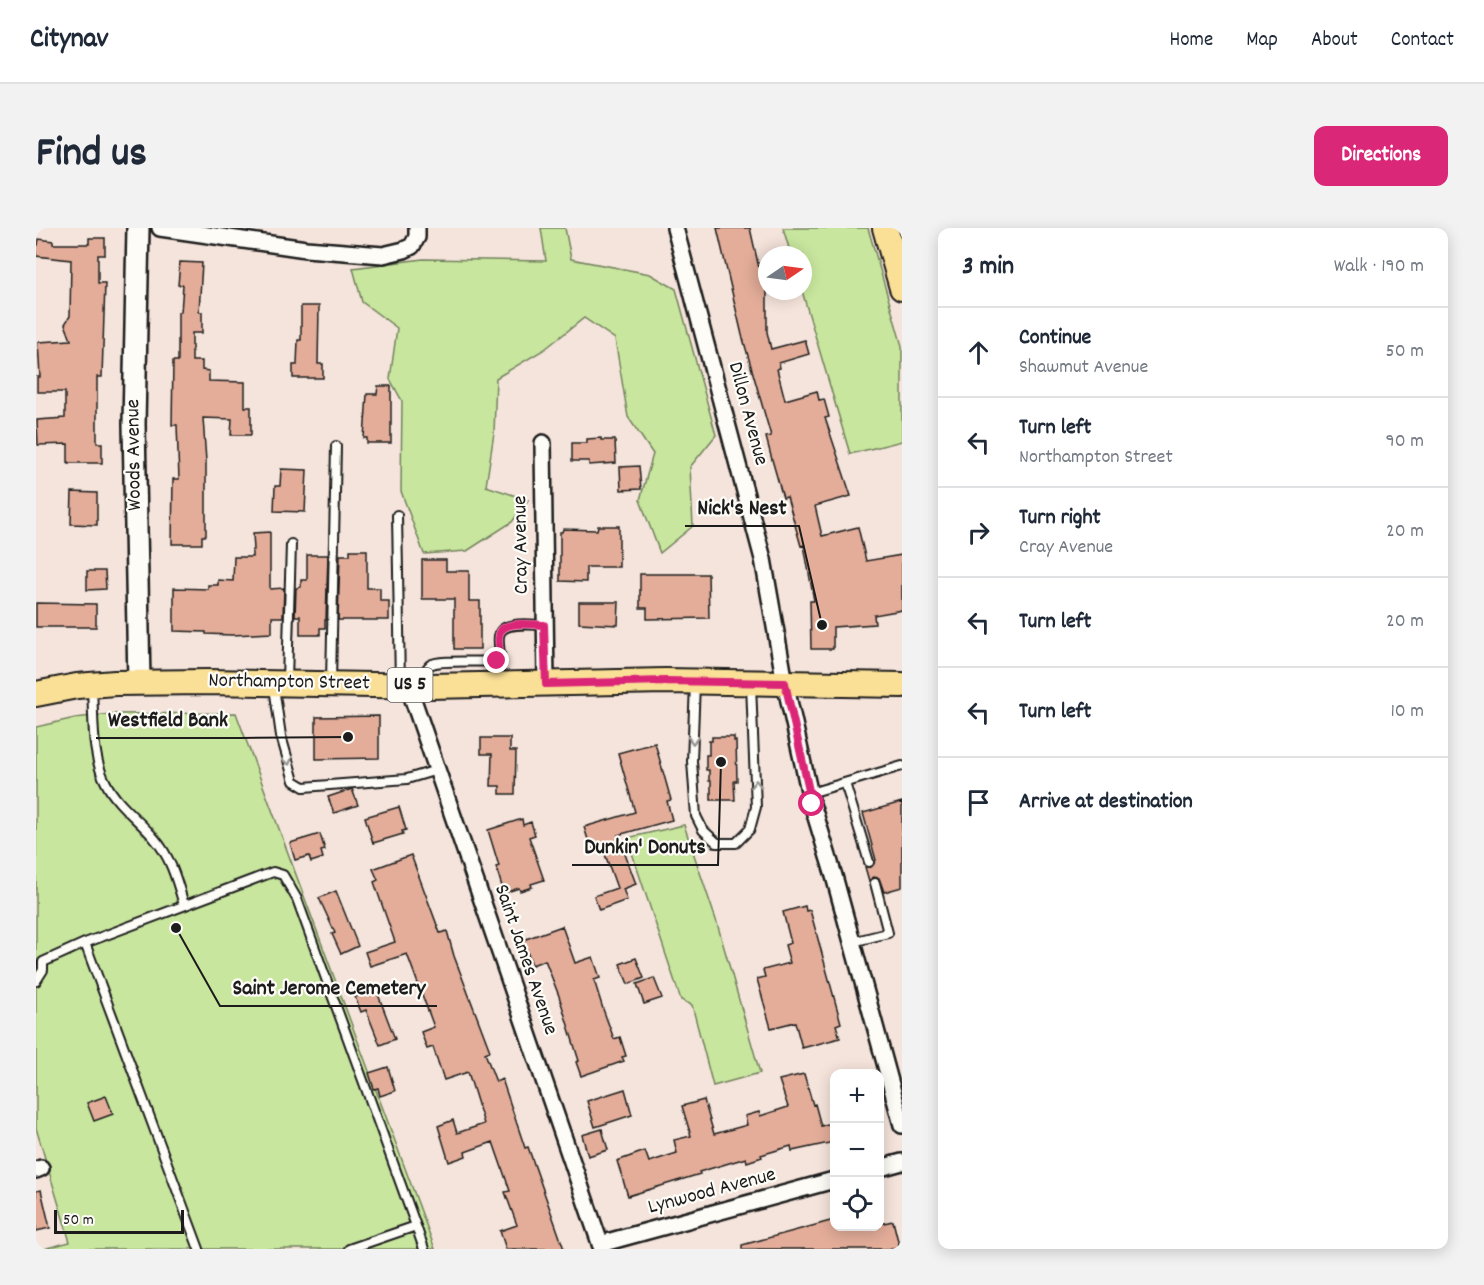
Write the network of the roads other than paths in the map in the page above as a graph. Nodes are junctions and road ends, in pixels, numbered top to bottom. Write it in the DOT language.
graph roads {
  1 [pos="138,228"];
  2 [pos="160,228"];
  3 [pos="675,228"];
  4 [pos="885,228"];
  5 [pos="416,236"];
  6 [pos="902,288"];
  7 [pos="543,443"];
  8 [pos="336,446"];
  9 [pos="397,515"];
  10 [pos="291,544"];
  11 [pos="544,625"];
  12 [pos="139,682"];
  13 [pos="695,682"];
  14 [pos="280,683"];
  15 [pos="750,683"];
  16 [pos="785,683"];
  17 [pos="92,684"];
  18 [pos="331,684"];
  19 [pos="546,684"];
  20 [pos="411,685"];
  21 [pos="902,685"];
  22 [pos="36,694"];
  23 [pos="902,766"];
  24 [pos="437,770"];
  25 [pos="845,783"];
  26 [pos="810,793"];
  27 [pos="869,862"];
  28 [pos="875,883"];
  29 [pos="184,904"];
  30 [pos="852,942"];
  31 [pos="85,943"];
  32 [pos="40,963"];
  33 [pos="36,981"];
  34 [pos="902,1125"];
  35 [pos="902,1162"];
  36 [pos="884,1167"];
  37 [pos="830,1181"];
  38 [pos="416,1226"];
  39 [pos="601,1246"];
  40 [pos="200,1249"];
  41 [pos="349,1249"];
  42 [pos="424,1249"];
  1 -- 12 [label="street, Woods Avenue"];
  2 -- 5 [label="street"];
  3 -- 16 [label="street, Dillon Avenue"];
  4 -- 6 [label="main road"];
  7 -- 11 [label="street, Cray Avenue"];
  8 -- 18 [label="lane"];
  9 -- 20 [label="lane"];
  10 -- 14 [label="lane"];
  11 -- 19 [label="street, Cray Avenue"];
  11 -- 20 [label="lane"];
  12 -- 14 [label="main road, Northampton Street / US 5"];
  12 -- 17 [label="main road, Northampton Street / US 5"];
  13 -- 15 [label="main road, Northampton Street / US 5"];
  13 -- 15 [label="lane, one-way"];
  13 -- 19 [label="main road, Northampton Street / US 5"];
  14 -- 18 [label="main road, Northampton Street / US 5"];
  14 -- 24 [label="lane, one-way"];
  15 -- 16 [label="main road, Northampton Street / US 5"];
  16 -- 21 [label="main road, Northampton Street / US 5"];
  16 -- 26 [label="street, Dillon Avenue"];
  17 -- 22 [label="main road, Northampton Street / US 5"];
  17 -- 29 [label="lane"];
  18 -- 20 [label="main road, Northampton Street / US 5"];
  19 -- 20 [label="main road, Northampton Street / US 5"];
  20 -- 24 [label="street, Saint James Avenue"];
  23 -- 25 [label="lane"];
  24 -- 39 [label="street, Saint James Avenue"];
  25 -- 26 [label="lane"];
  25 -- 27 [label="lane"];
  26 -- 30 [label="street, Dillon Avenue"];
  28 -- 30 [label="lane"];
  29 -- 31 [label="lane"];
  29 -- 38 [label="lane"];
  30 -- 34 [label="street, Dillon Avenue"];
  31 -- 32 [label="lane"];
  31 -- 40 [label="lane"];
  32 -- 33 [label="lane"];
  35 -- 36 [label="street"];
  37 -- 39 [label="street, Lynwood Avenue"];
  38 -- 41 [label="lane"];
  38 -- 42 [label="lane"];
}
